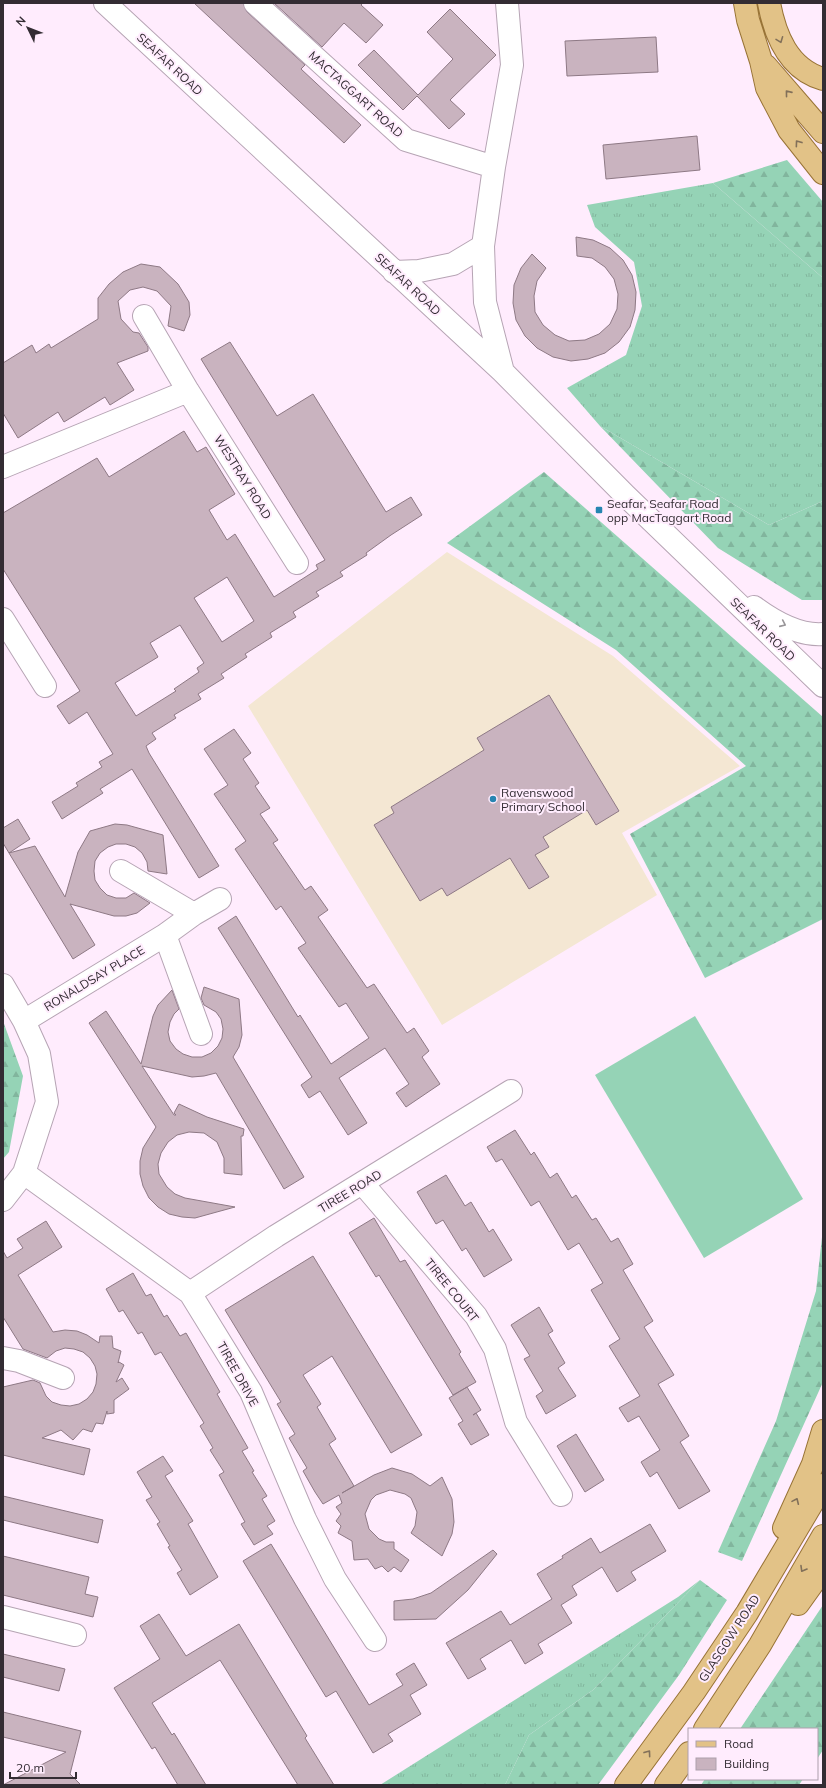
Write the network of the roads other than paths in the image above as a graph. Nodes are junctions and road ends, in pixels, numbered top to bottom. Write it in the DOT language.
graph roads {
  1 [pos="105,3"];
  2 [pos="255,3"];
  3 [pos="745,3"];
  4 [pos="769,3"];
  5 [pos="502,5"];
  6 [pos="762,61"];
  7 [pos="823,79"];
  8 [pos="823,132"];
  9 [pos="494,167"];
  10 [pos="823,173"];
  11 [pos="483,246"];
  12 [pos="394,272"];
  13 [pos="144,316"];
  14 [pos="503,372"];
  15 [pos="188,391"];
  16 [pos="3,467"];
  17 [pos="297,563"];
  18 [pos="704,572"];
  19 [pos="3,619"];
  20 [pos="823,634"];
  21 [pos="45,686"];
  22 [pos="823,686"];
  23 [pos="121,870"];
  24 [pos="220,899"];
  25 [pos="194,914"];
  26 [pos="165,935"];
  27 [pos="3,985"];
  28 [pos="24,1021"];
  29 [pos="201,1034"];
  30 [pos="511,1091"];
  31 [pos="24,1173"];
  32 [pos="363,1184"];
  33 [pos="3,1200"];
  34 [pos="190,1293"];
  35 [pos="3,1358"];
  36 [pos="63,1378"];
  37 [pos="823,1431"];
  38 [pos="823,1484"];
  39 [pos="561,1495"];
  40 [pos="823,1536"];
  41 [pos="823,1569"];
  42 [pos="747,1613"];
  43 [pos="3,1617"];
  44 [pos="74,1635"];
  45 [pos="375,1640"];
  46 [pos="707,1728"];
  47 [pos="707,1728"];
  48 [pos="688,1755"];
  49 [pos="626,1785"];
  50 [pos="666,1785"];
  1 -- 12 [label="street, SEAFAR ROAD"];
  2 -- 9 [label="street, MACTAGGART ROAD"];
  3 -- 6 [label="main road"];
  4 -- 7 [label="main road, one-way"];
  5 -- 9 [label="street"];
  8 -- 6 [label="main road, one-way"];
  10 -- 6 [label="main road, one-way"];
  9 -- 11 [label="street"];
  11 -- 12 [label="street"];
  11 -- 14 [label="street"];
  12 -- 14 [label="street, SEAFAR ROAD"];
  13 -- 15 [label="street, WESTRAY ROAD"];
  14 -- 18 [label="street, SEAFAR ROAD"];
  15 -- 16 [label="street"];
  15 -- 17 [label="street, WESTRAY ROAD"];
  18 -- 20 [label="street, SEAFAR ROAD, one-way"];
  18 -- 22 [label="street, SEAFAR ROAD"];
  19 -- 21 [label="street"];
  23 -- 25 [label="street"];
  24 -- 25 [label="street, RONALDSAY PLACE"];
  25 -- 26 [label="street, RONALDSAY PLACE"];
  26 -- 28 [label="street, RONALDSAY PLACE"];
  26 -- 29 [label="street"];
  27 -- 28 [label="street"];
  28 -- 31 [label="street"];
  30 -- 32 [label="street, TIREE ROAD"];
  31 -- 33 [label="street"];
  31 -- 34 [label="street, TIREE DRIVE"];
  32 -- 34 [label="street, TIREE ROAD"];
  32 -- 39 [label="street, TIREE COURT"];
  34 -- 45 [label="street, TIREE DRIVE"];
  35 -- 36 [label="street"];
  42 -- 37 [label="main road, one-way"];
  38 -- 42 [label="main road, GLASGOW ROAD"];
  40 -- 46 [label="main road, one-way"];
  41 -- 47 [label="main road"];
  49 -- 42 [label="main road, GLASGOW ROAD, one-way"];
  43 -- 44 [label="street"];
  48 -- 50 [label="main road"];
}
